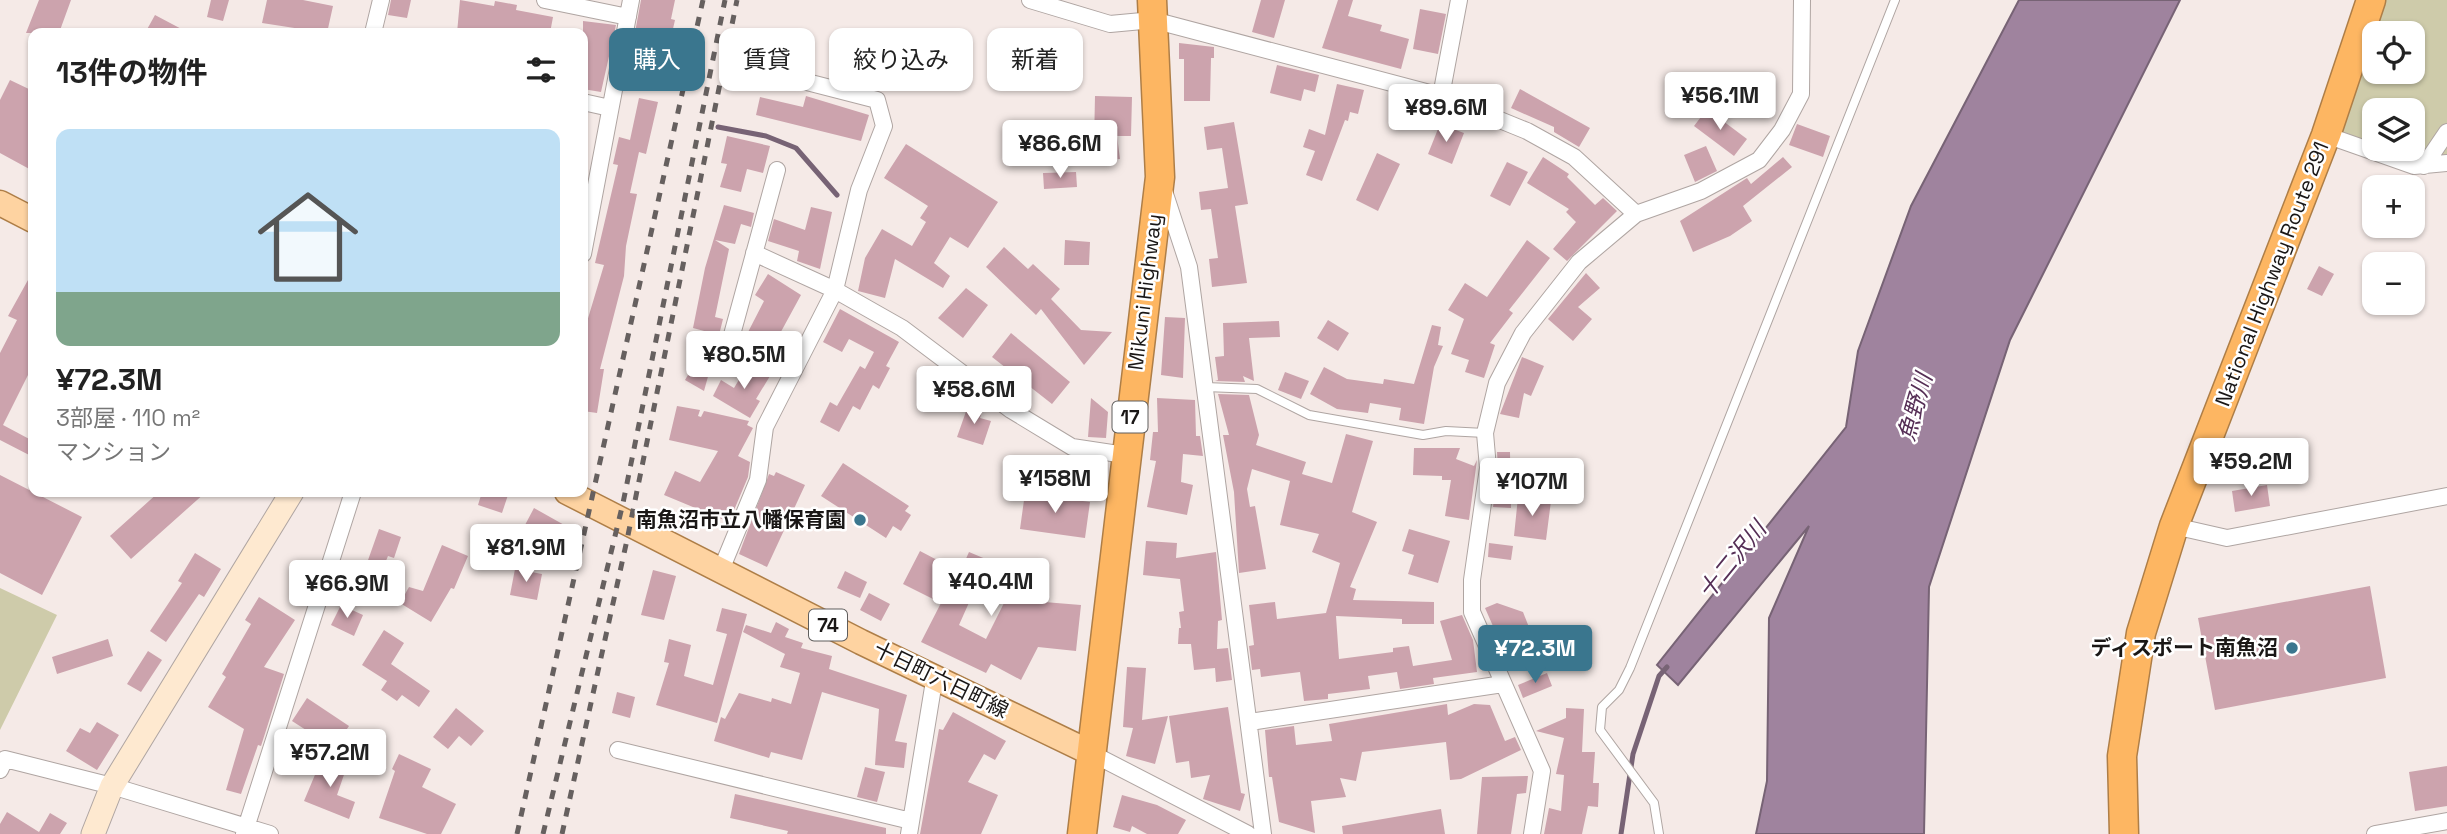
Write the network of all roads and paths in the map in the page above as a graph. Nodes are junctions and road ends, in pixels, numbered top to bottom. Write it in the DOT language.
graph roads {
  1 [pos="381,0"];
  2 [pos="545,0"];
  3 [pos="631,0"];
  4 [pos="1030,0"];
  5 [pos="1459,0"];
  6 [pos="1802,0"];
  7 [pos="1895,0"];
  8 [pos="2371,0"];
  9 [pos="1153,10"];
  10 [pos="628,17"];
  11 [pos="374,28"];
  12 [pos="815,84"];
  13 [pos="1441,96"];
  14 [pos="588,104"];
  15 [pos="610,108"];
  16 [pos="2447,132"];
  17 [pos="2326,135"];
  18 [pos="2447,163"];
  19 [pos="2424,166"];
  20 [pos="777,170"];
  21 [pos="1160,177"];
  22 [pos="0,203"];
  23 [pos="1636,214"];
  24 [pos="28,217"];
  25 [pos="588,227"];
  26 [pos="754,253"];
  27 [pos="835,290"];
  28 [pos="793,372"];
  29 [pos="1205,387"];
  30 [pos="1485,433"];
  31 [pos="1125,455"];
  32 [pos="2447,496"];
  33 [pos="289,497"];
  34 [pos="351,497"];
  35 [pos="577,497"];
  36 [pos="2174,526"];
  37 [pos="721,570"];
  38 [pos="935,676"];
  39 [pos="1503,684"];
  40 [pos="1250,722"];
  41 [pos="618,750"];
  42 [pos="1091,753"];
  43 [pos="0,770"];
  44 [pos="112,786"];
  45 [pos="2447,821"];
  46 [pos="910,827"];
  47 [pos="245,831"];
  48 [pos="93,834"];
  49 [pos="270,834"];
  50 [pos="1082,834"];
  51 [pos="1248,834"];
  52 [pos="1263,834"];
  53 [pos="1532,834"];
  54 [pos="1659,834"];
  55 [pos="2124,834"];
  56 [pos="2375,834"];
  1 -- 11 [label="street"];
  2 -- 10 [label="street"];
  3 -- 10 [label="street"];
  4 -- 9 [label="street"];
  5 -- 13 [label="street"];
  6 -- 23 [label="street"];
  7 -- 54 [label="lane"];
  8 -- 17 [label="highway, National Highway Route 291"];
  9 -- 13 [label="street"];
  9 -- 21 [label="highway, Mikuni Highway / 17"];
  10 -- 15 [label="street"];
  12 -- 27 [label="street"];
  13 -- 23 [label="street"];
  14 -- 15 [label="street"];
  15 -- 25 [label="street"];
  16 -- 19 [label="street"];
  17 -- 19 [label="street"];
  17 -- 36 [label="highway, National Highway Route 291"];
  18 -- 19 [label="street"];
  20 -- 26 [label="street"];
  21 -- 29 [label="street"];
  21 -- 31 [label="highway, Mikuni Highway / 17"];
  22 -- 24 [label="main road"];
  23 -- 30 [label="street"];
  26 -- 27 [label="street"];
  26 -- 28 [label="street"];
  27 -- 28 [label="street"];
  27 -- 31 [label="street"];
  28 -- 37 [label="street"];
  29 -- 30 [label="lane"];
  29 -- 40 [label="street"];
  30 -- 39 [label="street"];
  31 -- 42 [label="highway, Mikuni Highway / 17"];
  32 -- 36 [label="street"];
  33 -- 44 [label="street"];
  34 -- 47 [label="street"];
  35 -- 37 [label="main road, 十日町六日町線 / 74"];
  36 -- 55 [label="highway, National Highway Route 291"];
  37 -- 38 [label="main road, 十日町六日町線 / 74"];
  38 -- 42 [label="main road, 十日町六日町線 / 74"];
  38 -- 46 [label="street"];
  39 -- 40 [label="street"];
  39 -- 53 [label="street"];
  40 -- 52 [label="street"];
  41 -- 46 [label="street"];
  42 -- 50 [label="highway, Mikuni Highway / 17"];
  42 -- 51 [label="street"];
  43 -- 44 [label="street"];
  44 -- 47 [label="street"];
  44 -- 48 [label="street"];
  45 -- 56 [label="street"];
  47 -- 49 [label="street"];
}
